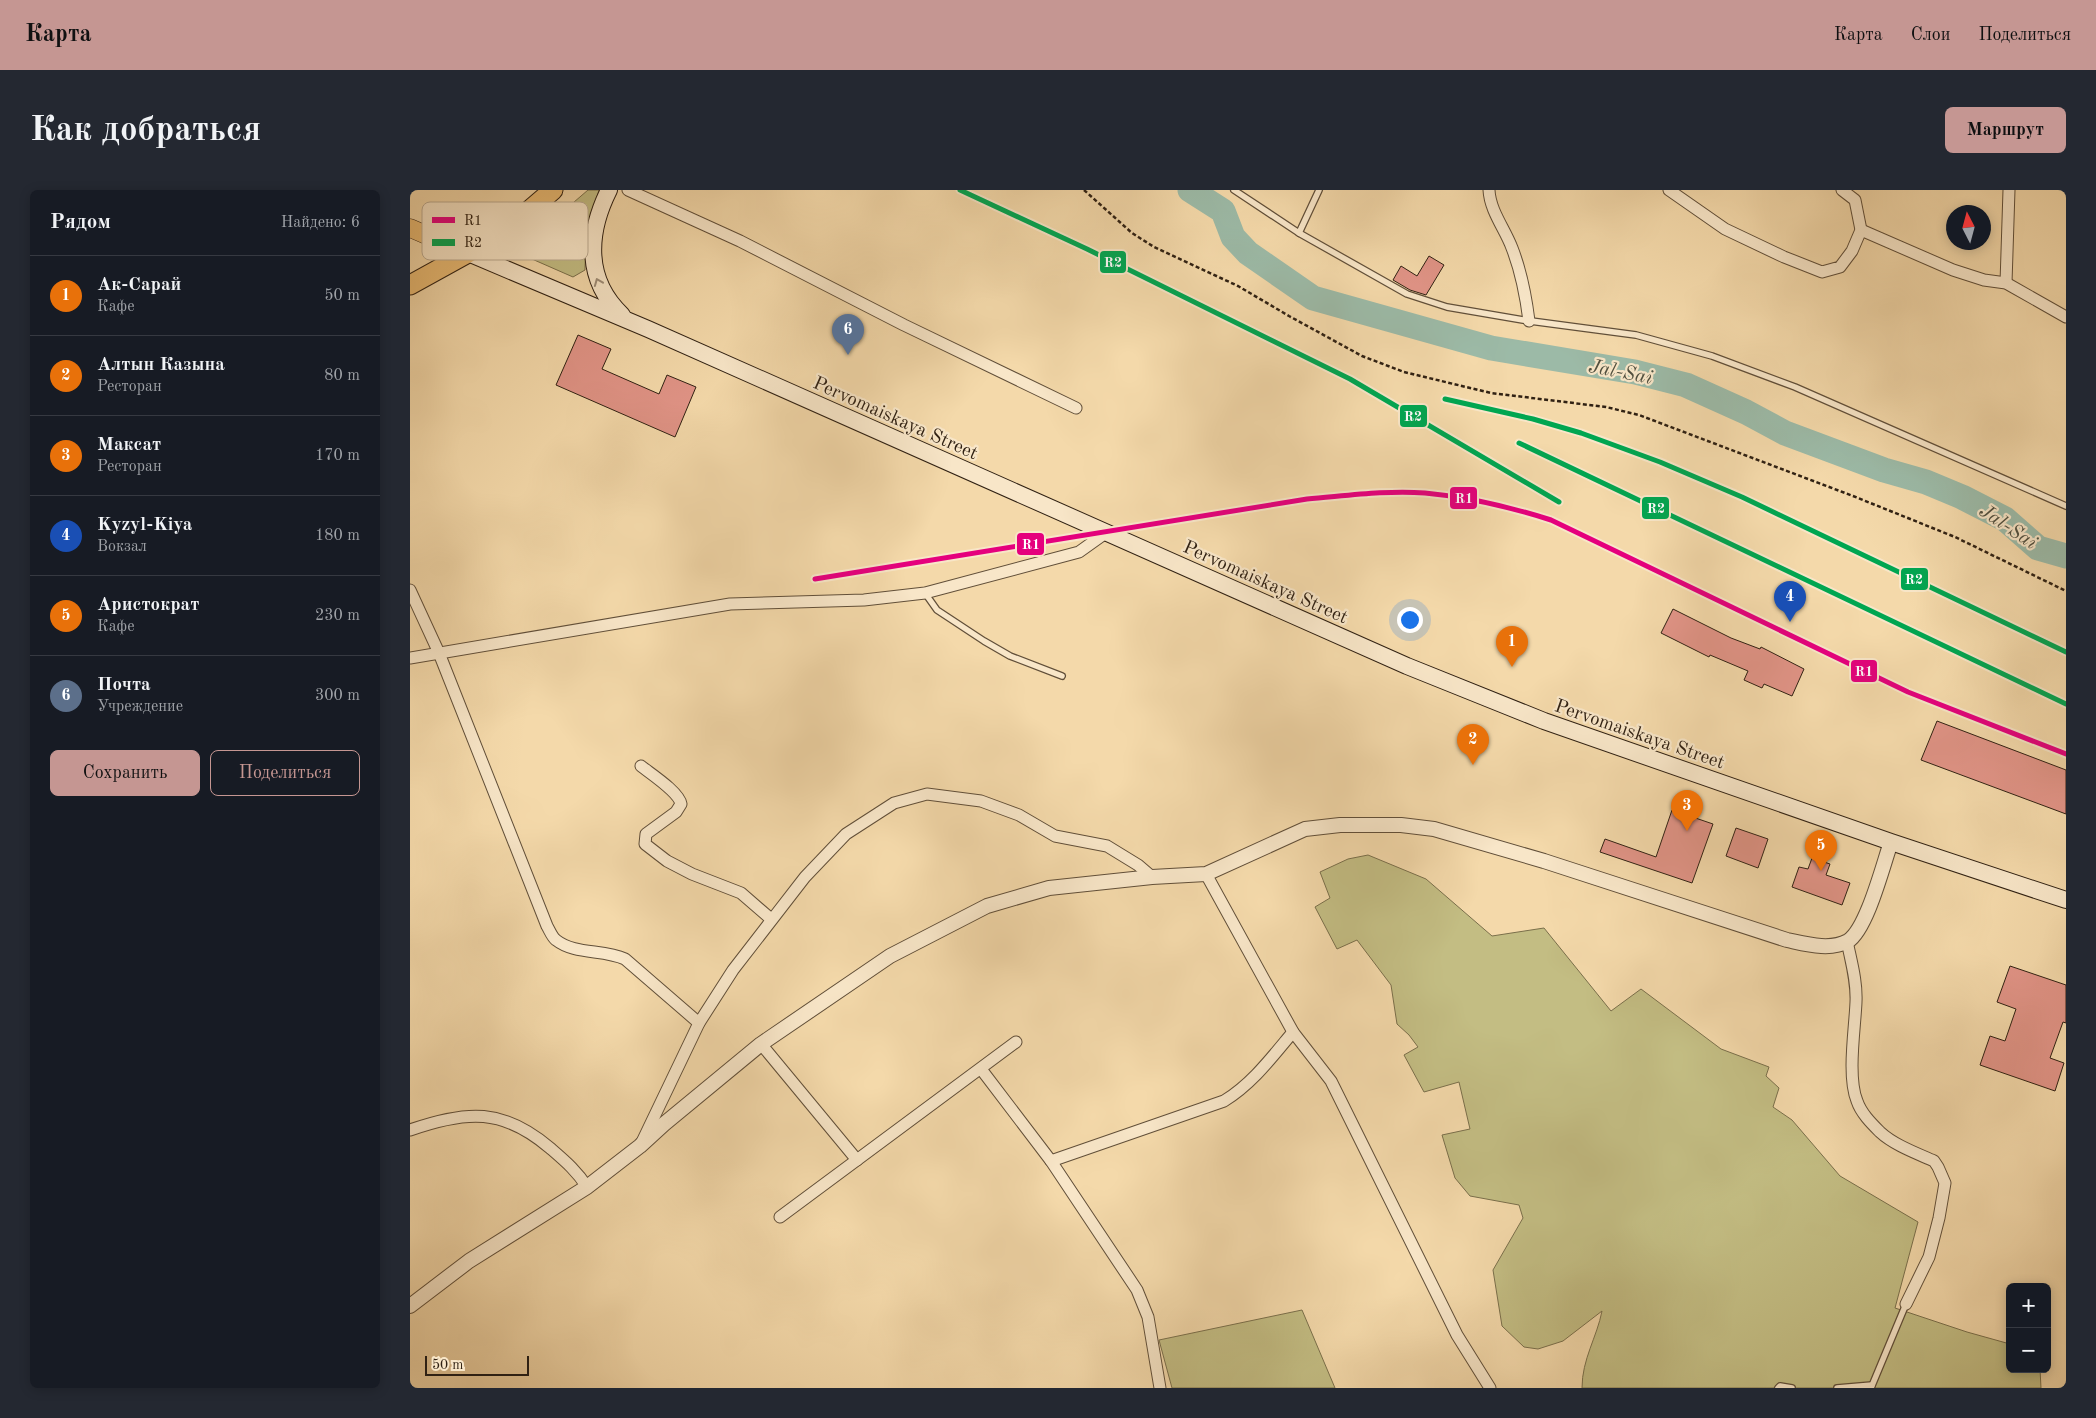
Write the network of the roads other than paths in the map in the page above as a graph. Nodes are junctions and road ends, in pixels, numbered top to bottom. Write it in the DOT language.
graph roads {
  1 [pos="553,190"];
  2 [pos="609,190"];
  3 [pos="628,190"];
  4 [pos="1234,190"];
  5 [pos="1319,190"];
  6 [pos="1489,190"];
  7 [pos="1669,190"];
  8 [pos="1842,190"];
  9 [pos="2009,190"];
  10 [pos="1856,195"];
  11 [pos="539,202"];
  12 [pos="410,228"];
  13 [pos="1861,230"];
  14 [pos="422,233"];
  15 [pos="1299,233"];
  16 [pos="455,260"];
  17 [pos="485,260"];
  18 [pos="2006,283"];
  19 [pos="410,285"];
  20 [pos="2066,317"];
  21 [pos="627,320"];
  22 [pos="1528,321"];
  23 [pos="1076,408"];
  24 [pos="2066,506"];
  25 [pos="1107,532"];
  26 [pos="410,590"];
  27 [pos="925,593"];
  28 [pos="439,653"];
  29 [pos="410,658"];
  30 [pos="1062,676"];
  31 [pos="641,766"];
  32 [pos="1891,842"];
  33 [pos="1206,874"];
  34 [pos="1152,878"];
  35 [pos="2066,900"];
  36 [pos="772,919"];
  37 [pos="1847,941"];
  38 [pos="698,1023"];
  39 [pos="1293,1032"];
  40 [pos="1016,1042"];
  41 [pos="761,1044"];
  42 [pos="981,1069"];
  43 [pos="660,1119"];
  44 [pos="410,1130"];
  45 [pos="857,1160"];
  46 [pos="1051,1161"];
  47 [pos="587,1187"];
  48 [pos="780,1217"];
  49 [pos="1906,1304"];
  50 [pos="410,1306"];
  51 [pos="1871,1387"];
  52 [pos="1160,1388"];
  53 [pos="1490,1388"];
  54 [pos="1778,1388"];
  55 [pos="1792,1388"];
  56 [pos="1837,1388"];
  1 -- 11 [label="highway"];
  21 -- 2 [label="main road, one-way"];
  3 -- 23 [label="street"];
  4 -- 15 [label="lane"];
  5 -- 15 [label="lane"];
  6 -- 22 [label="street"];
  7 -- 13 [label="street"];
  8 -- 10 [label="street"];
  9 -- 18 [label="street"];
  10 -- 13 [label="street"];
  12 -- 14 [label="main road"];
  13 -- 18 [label="street"];
  15 -- 22 [label="lane"];
  16 -- 19 [label="highway"];
  17 -- 21 [label="main road, Pervomaiskaya Street"];
  18 -- 20 [label="street"];
  21 -- 25 [label="main road, Pervomaiskaya Street"];
  22 -- 24 [label="lane"];
  25 -- 27 [label="street"];
  25 -- 32 [label="main road, Pervomaiskaya Street"];
  26 -- 28 [label="street"];
  27 -- 28 [label="street"];
  27 -- 30 [label="lane"];
  28 -- 29 [label="street"];
  28 -- 38 [label="street"];
  31 -- 36 [label="street"];
  32 -- 35 [label="main road, Pervomaiskaya Street"];
  32 -- 37 [label="street"];
  33 -- 34 [label="street"];
  33 -- 37 [label="street"];
  33 -- 39 [label="street"];
  34 -- 36 [label="street"];
  34 -- 41 [label="street"];
  36 -- 38 [label="street"];
  37 -- 49 [label="street"];
  38 -- 43 [label="street"];
  39 -- 46 [label="street"];
  39 -- 53 [label="street"];
  40 -- 42 [label="street"];
  41 -- 43 [label="street"];
  41 -- 45 [label="street"];
  42 -- 45 [label="street"];
  42 -- 46 [label="street"];
  43 -- 47 [label="street"];
  44 -- 47 [label="street"];
  45 -- 48 [label="street"];
  46 -- 52 [label="street"];
  47 -- 50 [label="street"];
  49 -- 51 [label="lane"];
  51 -- 56 [label="lane"];
  54 -- 55 [label="lane"];
}
